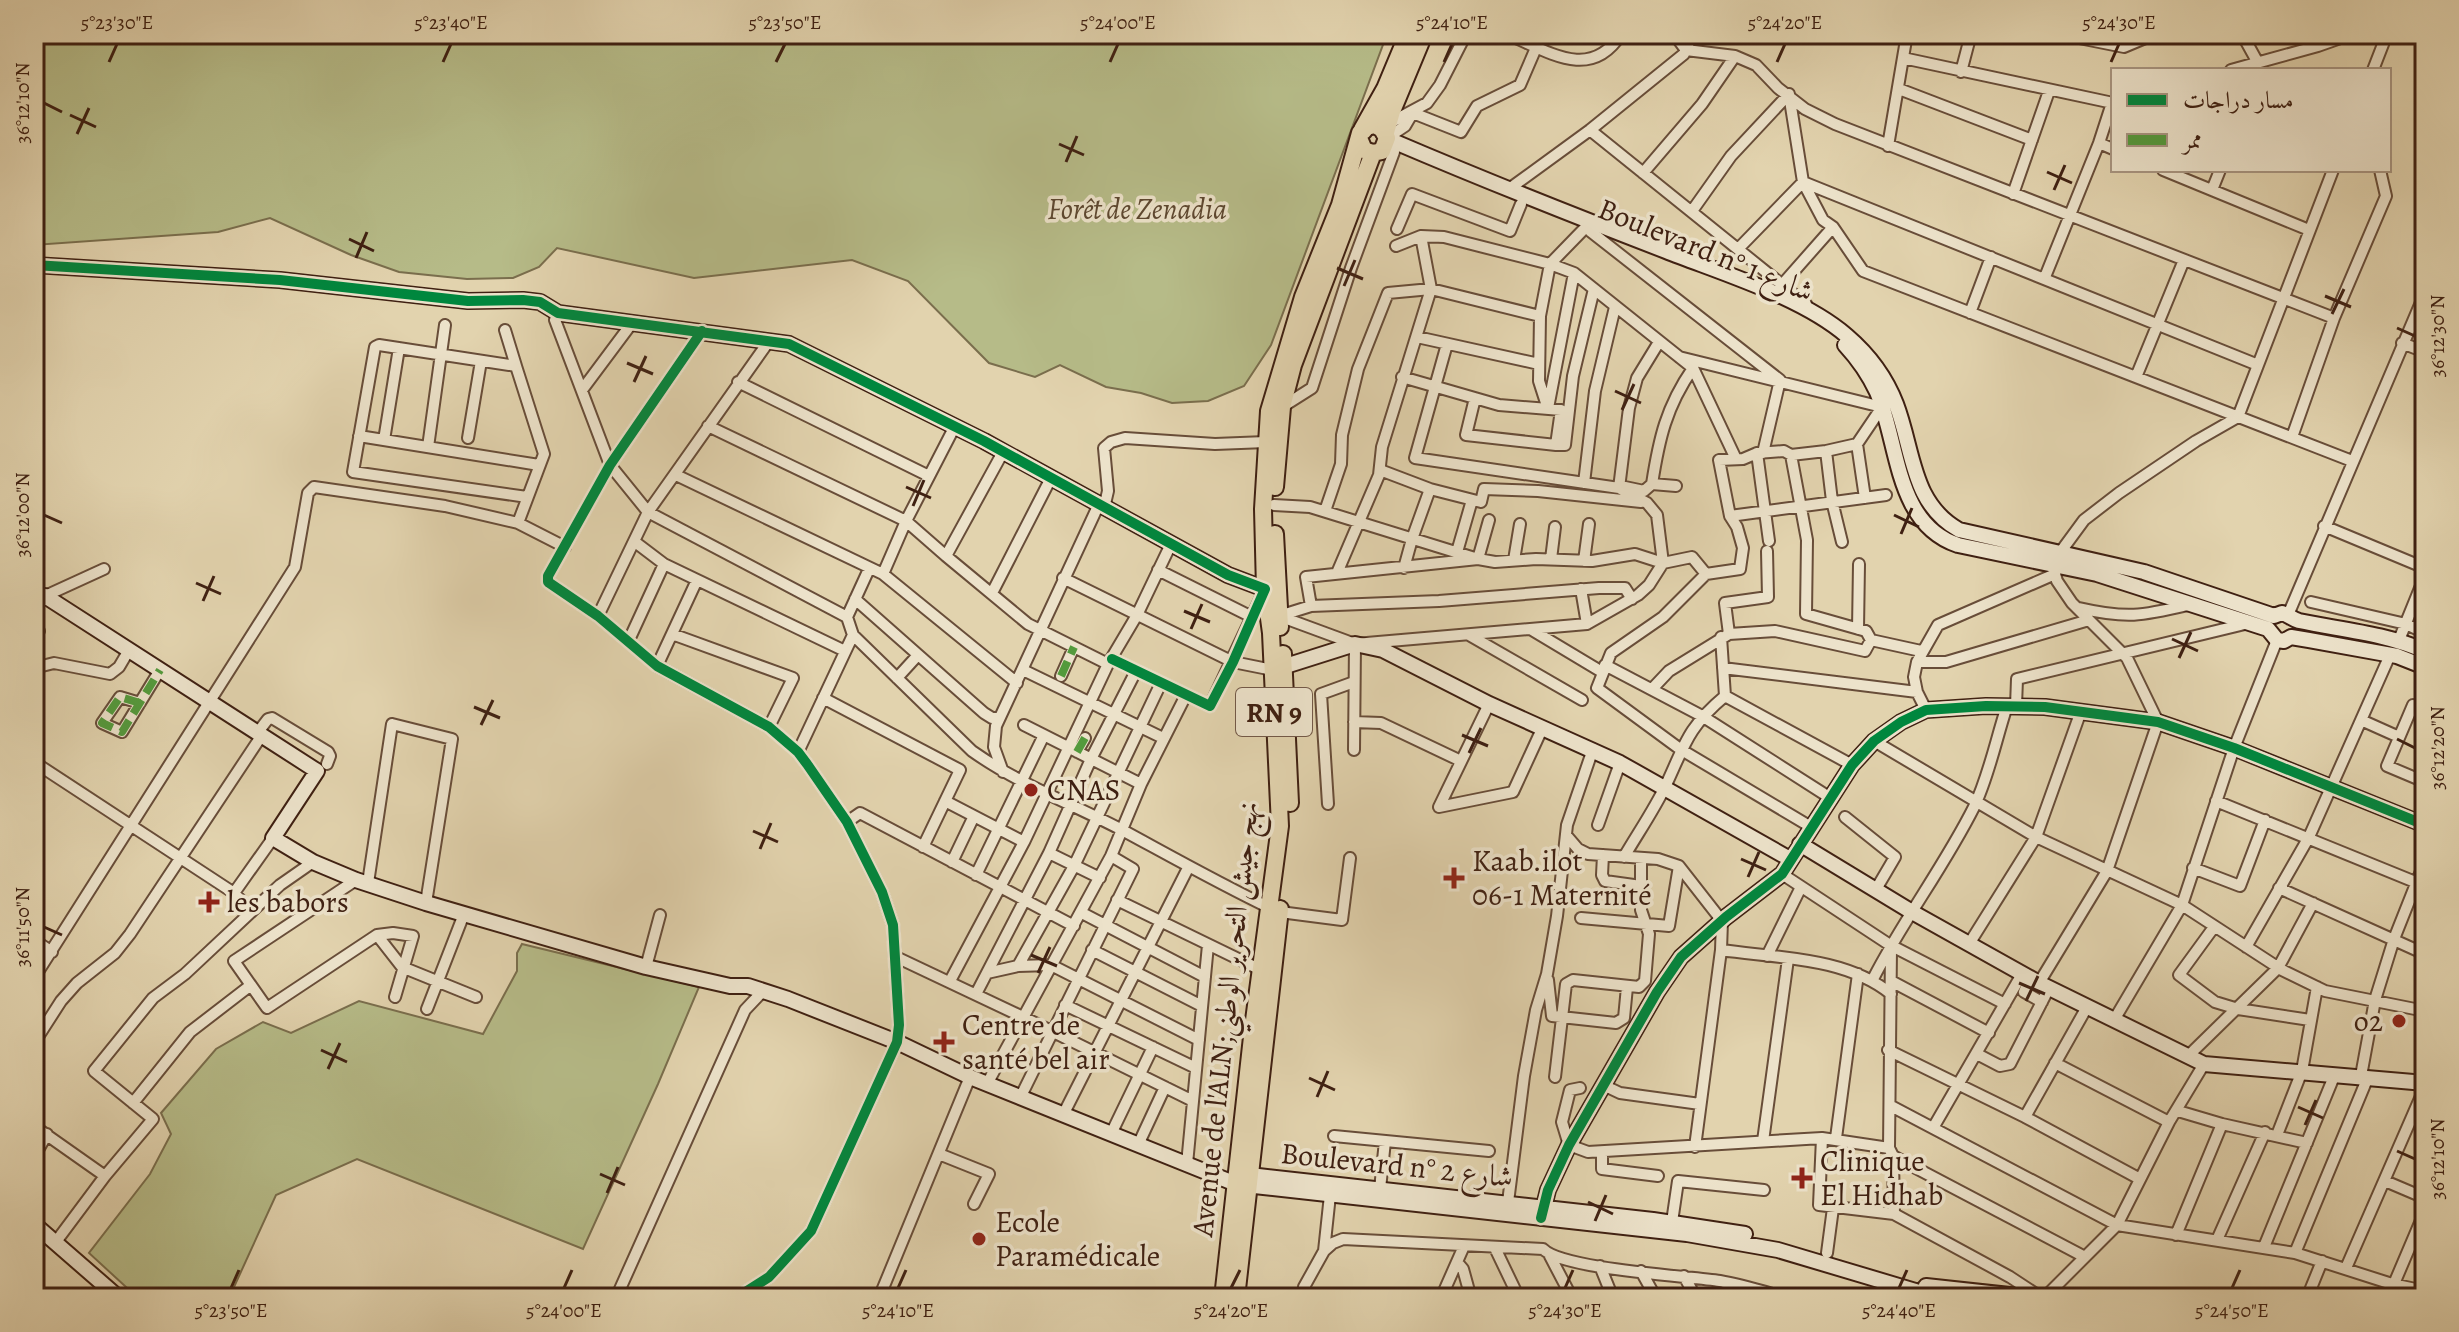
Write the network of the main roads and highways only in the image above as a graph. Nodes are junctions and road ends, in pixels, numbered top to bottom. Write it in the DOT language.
graph roads {
  1 [pos="1409,34"];
  2 [pos="1423,34"];
  3 [pos="1361,134"];
  4 [pos="1384,140"];
  5 [pos="1278,669"];
  6 [pos="1275,910"];
  7 [pos="1239,1180"];
  8 [pos="1223,1298"];
  9 [pos="1236,1298"];
  1 -- 3 [label="highway, RN 9"];
  2 -- 4 [label="highway"];
  3 -- 4 [label="main road"];
  3 -- 4 [label="main road"];
  3 -- 5 [label="main road, RN 9"];
  4 -- 5 [label="main road"];
  5 -- 6 [label="main road"];
  6 -- 7 [label="main road"];
  6 -- 7 [label="main road, Avenue de l'ALN;نهج جيش التحرير الوطني"];
  7 -- 8 [label="main road, Avenue de l'ALN;نهج جيش التحرير الوطني"];
  7 -- 9 [label="main road, Avenue de l'ALN;نهج جيش التحرير الوطني"];
}
